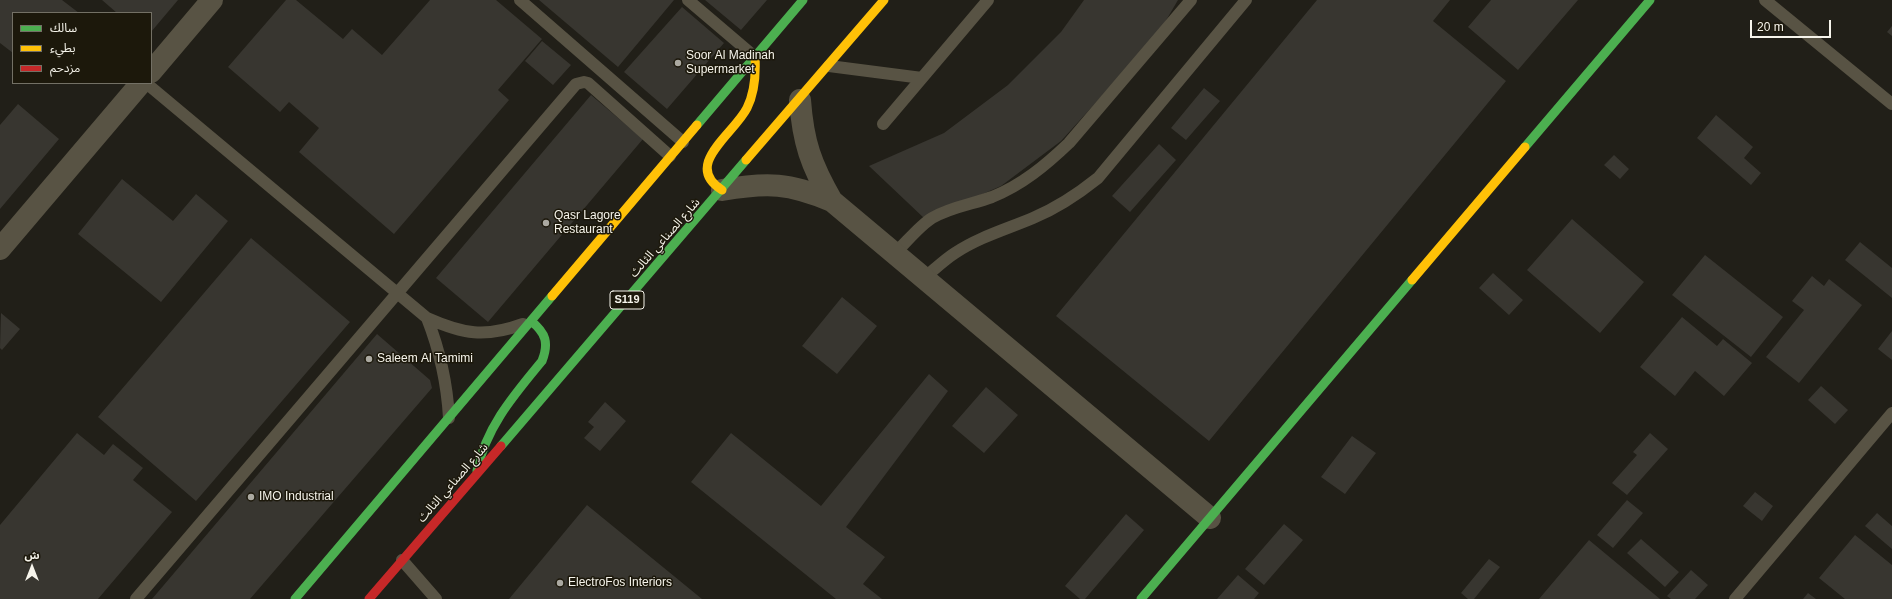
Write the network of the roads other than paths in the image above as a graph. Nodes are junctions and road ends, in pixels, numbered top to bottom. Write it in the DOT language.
graph roads {
  1 [pos="212,0"];
  2 [pos="520,0"];
  3 [pos="688,0"];
  4 [pos="803,0"];
  5 [pos="884,0"];
  6 [pos="988,0"];
  7 [pos="1191,0"];
  8 [pos="1246,0"];
  9 [pos="1650,0"];
  10 [pos="1765,0"];
  11 [pos="754,57"];
  12 [pos="829,66"];
  13 [pos="152,71"];
  14 [pos="922,78"];
  15 [pos="141,84"];
  16 [pos="147,84"];
  17 [pos="800,100"];
  18 [pos="1892,104"];
  19 [pos="883,124"];
  20 [pos="683,142"];
  21 [pos="670,156"];
  22 [pos="722,190"];
  23 [pos="832,201"];
  24 [pos="0,249"];
  25 [pos="894,254"];
  26 [pos="924,278"];
  27 [pos="397,293"];
  28 [pos="427,318"];
  29 [pos="531,322"];
  30 [pos="1892,413"];
  31 [pos="449,418"];
  32 [pos="477,474"];
  33 [pos="1210,518"];
  34 [pos="402,560"];
  35 [pos="136,599"];
  36 [pos="295,599"];
  37 [pos="369,599"];
  38 [pos="436,599"];
  39 [pos="1141,599"];
  40 [pos="1735,599"];
  1 -- 13 [label="street"];
  2 -- 20 [label="lane"];
  3 -- 11 [label="lane"];
  4 -- 11 [label="main road"];
  5 -- 12 [label="main road, شارع الصناعي الثالث / S119"];
  6 -- 14 [label="lane"];
  7 -- 25 [label="lane"];
  8 -- 26 [label="lane"];
  9 -- 33 [label="main road"];
  10 -- 18 [label="lane"];
  11 -- 20 [label="main road"];
  11 -- 22 [label="main road"];
  12 -- 14 [label="lane"];
  12 -- 17 [label="main road, شارع الصناعي الثالث / S119"];
  14 -- 19 [label="lane"];
  15 -- 24 [label="street"];
  16 -- 27 [label="lane"];
  17 -- 22 [label="main road, شارع الصناعي الثالث / S119"];
  17 -- 23 [label="street"];
  20 -- 21 [label="main road"];
  21 -- 27 [label="lane"];
  21 -- 29 [label="main road"];
  22 -- 23 [label="street"];
  22 -- 32 [label="main road, شارع الصناعي الثالث / S119"];
  23 -- 25 [label="street"];
  25 -- 26 [label="street"];
  26 -- 33 [label="street"];
  27 -- 28 [label="lane"];
  27 -- 35 [label="lane"];
  28 -- 29 [label="lane"];
  28 -- 31 [label="lane"];
  29 -- 31 [label="main road"];
  29 -- 32 [label="main road"];
  30 -- 40 [label="lane"];
  31 -- 36 [label="main road"];
  32 -- 34 [label="main road, شارع الصناعي الثالث / S119"];
  33 -- 39 [label="main road"];
  34 -- 37 [label="main road, شارع الصناعي الثالث / S119"];
  34 -- 38 [label="lane"];
}
